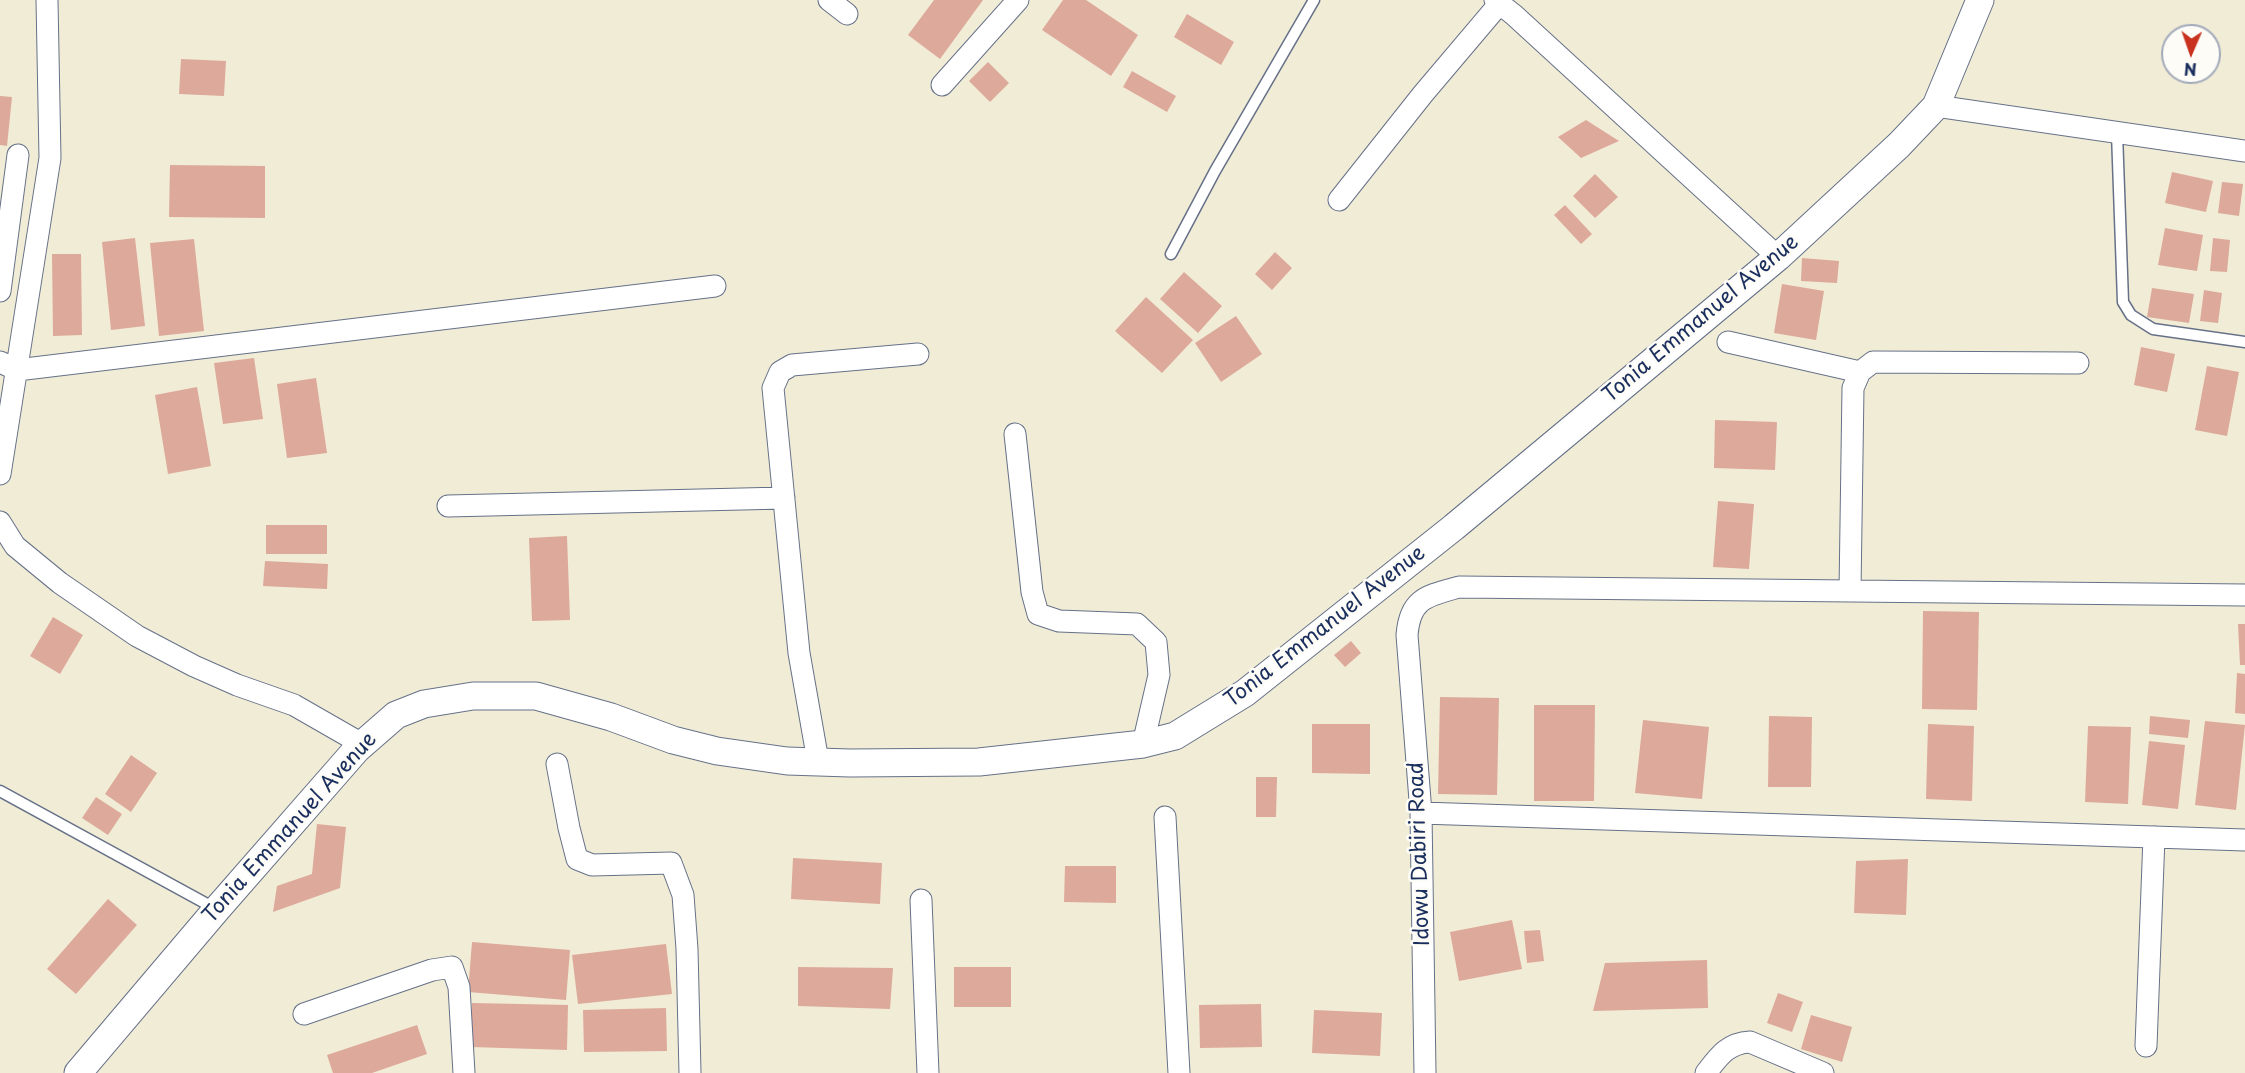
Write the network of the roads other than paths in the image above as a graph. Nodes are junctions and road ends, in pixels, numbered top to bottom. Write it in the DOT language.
graph roads {
  1 [pos="47,0"];
  2 [pos="829,0"];
  3 [pos="1018,0"];
  4 [pos="1314,0"];
  5 [pos="1980,0"];
  6 [pos="1497,1"];
  7 [pos="847,14"];
  8 [pos="942,85"];
  9 [pos="1936,105"];
  10 [pos="2117,133"];
  11 [pos="2245,151"];
  12 [pos="18,156"];
  13 [pos="1339,200"];
  14 [pos="1171,254"];
  15 [pos="1778,257"];
  16 [pos="715,286"];
  17 [pos="0,291"];
  18 [pos="1728,342"];
  19 [pos="2245,342"];
  20 [pos="918,354"];
  21 [pos="2078,363"];
  22 [pos="8,366"];
  23 [pos="1860,372"];
  24 [pos="1015,434"];
  25 [pos="0,474"];
  26 [pos="784,498"];
  27 [pos="448,506"];
  28 [pos="0,522"];
  29 [pos="1850,591"];
  30 [pos="2245,595"];
  31 [pos="362,744"];
  32 [pos="1143,744"];
  33 [pos="818,761"];
  34 [pos="557,764"];
  35 [pos="0,791"];
  36 [pos="1421,813"];
  37 [pos="1166,817"];
  38 [pos="2154,837"];
  39 [pos="2245,840"];
  40 [pos="921,900"];
  41 [pos="217,909"];
  42 [pos="304,1014"];
  43 [pos="2146,1046"];
  44 [pos="78,1073"];
  45 [pos="464,1073"];
  46 [pos="690,1073"];
  47 [pos="928,1073"];
  48 [pos="1179,1073"];
  49 [pos="1425,1073"];
  50 [pos="1706,1073"];
  51 [pos="1823,1073"];
  1 -- 22 [label="street"];
  2 -- 7 [label="street"];
  3 -- 8 [label="street"];
  4 -- 14 [label="lane"];
  5 -- 9 [label="street, Tonia Emmanuel Avenue"];
  6 -- 13 [label="street"];
  6 -- 15 [label="street"];
  9 -- 10 [label="street"];
  9 -- 15 [label="street, Tonia Emmanuel Avenue"];
  10 -- 11 [label="street"];
  10 -- 19 [label="lane"];
  12 -- 17 [label="street"];
  15 -- 32 [label="street, Tonia Emmanuel Avenue"];
  16 -- 22 [label="street"];
  18 -- 23 [label="street"];
  20 -- 26 [label="street"];
  21 -- 23 [label="street"];
  22 -- 25 [label="street"];
  23 -- 29 [label="street"];
  24 -- 32 [label="street"];
  26 -- 27 [label="street"];
  26 -- 33 [label="street"];
  28 -- 31 [label="street"];
  29 -- 30 [label="street"];
  29 -- 36 [label="street, Idowu Dabiri Road"];
  31 -- 33 [label="street, Tonia Emmanuel Avenue"];
  31 -- 41 [label="street, Tonia Emmanuel Avenue"];
  32 -- 33 [label="street, Tonia Emmanuel Avenue"];
  34 -- 46 [label="street"];
  35 -- 41 [label="lane"];
  36 -- 38 [label="street"];
  36 -- 49 [label="street, Idowu Dabiri Road"];
  37 -- 48 [label="street"];
  38 -- 39 [label="street"];
  38 -- 43 [label="street"];
  40 -- 47 [label="street"];
  41 -- 44 [label="street, Tonia Emmanuel Avenue"];
  42 -- 45 [label="street"];
  50 -- 51 [label="street"];
}
